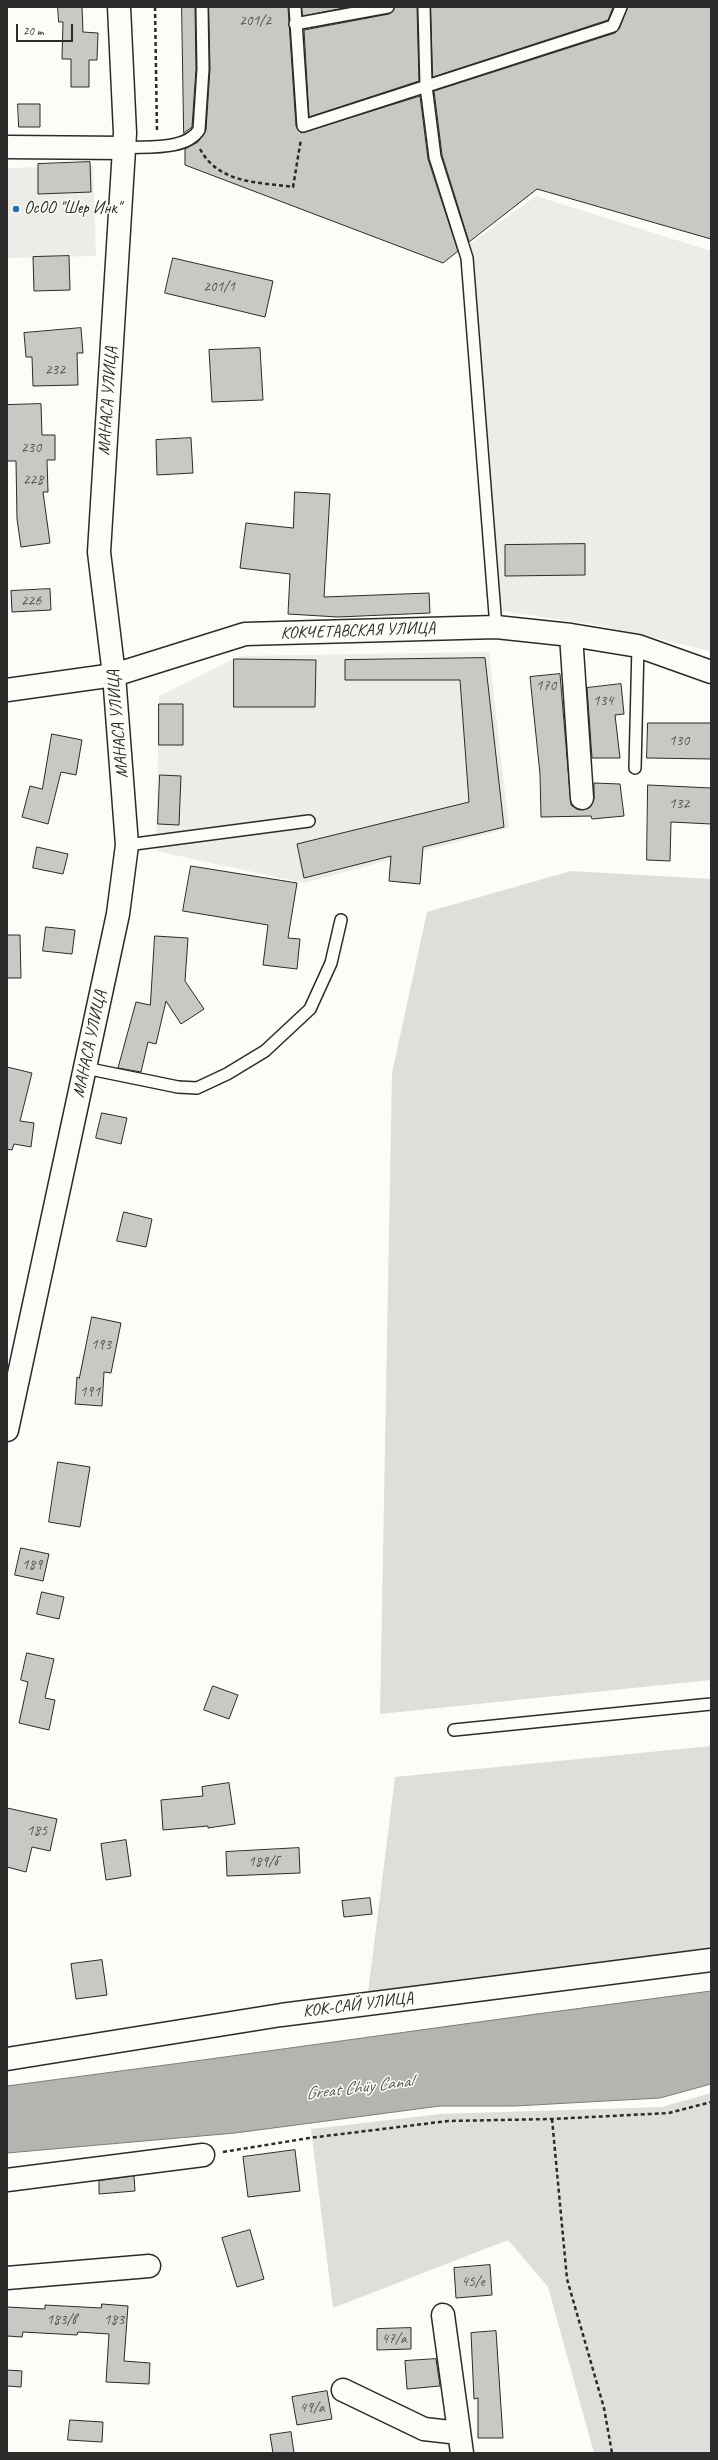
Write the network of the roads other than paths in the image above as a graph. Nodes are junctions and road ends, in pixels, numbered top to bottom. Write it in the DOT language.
graph roads {
  1 [pos="118,7"];
  2 [pos="202,7"];
  3 [pos="295,7"];
  4 [pos="388,7"];
  5 [pos="424,7"];
  6 [pos="621,7"];
  7 [pos="295,24"];
  8 [pos="426,86"];
  9 [pos="7,148"];
  10 [pos="124,148"];
  11 [pos="496,627"];
  12 [pos="571,635"];
  13 [pos="638,646"];
  14 [pos="711,672"];
  15 [pos="114,675"];
  16 [pos="7,690"];
  17 [pos="635,768"];
  18 [pos="582,798"];
  19 [pos="309,821"];
  20 [pos="127,845"];
  21 [pos="341,920"];
  22 [pos="85,1068"];
  23 [pos="7,1430"];
  24 [pos="711,1704"];
  25 [pos="454,1730"];
  26 [pos="711,1960"];
  27 [pos="7,2059"];
  28 [pos="202,2155"];
  29 [pos="7,2180"];
  30 [pos="149,2266"];
  31 [pos="7,2278"];
  32 [pos="443,2315"];
  33 [pos="343,2390"];
  34 [pos="460,2443"];
  1 -- 10 [label="street, МАНАСА УЛИЦА"];
  2 -- 10 [label="lane"];
  3 -- 7 [label="lane"];
  4 -- 7 [label="lane"];
  5 -- 8 [label="lane"];
  6 -- 8 [label="lane"];
  7 -- 8 [label="lane"];
  8 -- 11 [label="lane"];
  9 -- 10 [label="street"];
  10 -- 15 [label="street, МАНАСА УЛИЦА"];
  11 -- 12 [label="street, КОКЧЕТАВСКАЯ УЛИЦА"];
  11 -- 15 [label="street, КОКЧЕТАВСКАЯ УЛИЦА"];
  12 -- 13 [label="street, КОКЧЕТАВСКАЯ УЛИЦА"];
  12 -- 18 [label="street"];
  13 -- 14 [label="street, КОКЧЕТАВСКАЯ УЛИЦА"];
  13 -- 17 [label="lane"];
  15 -- 16 [label="street, КОКЧЕТАВСКАЯ УЛИЦА"];
  15 -- 20 [label="street, МАНАСА УЛИЦА"];
  19 -- 20 [label="lane"];
  20 -- 22 [label="street, МАНАСА УЛИЦА"];
  21 -- 22 [label="lane"];
  22 -- 23 [label="street, МАНАСА УЛИЦА"];
  24 -- 25 [label="lane"];
  26 -- 27 [label="street, КОК-САЙ УЛИЦА"];
  28 -- 29 [label="street"];
  30 -- 31 [label="street"];
  32 -- 34 [label="street"];
  33 -- 34 [label="street"];
}
